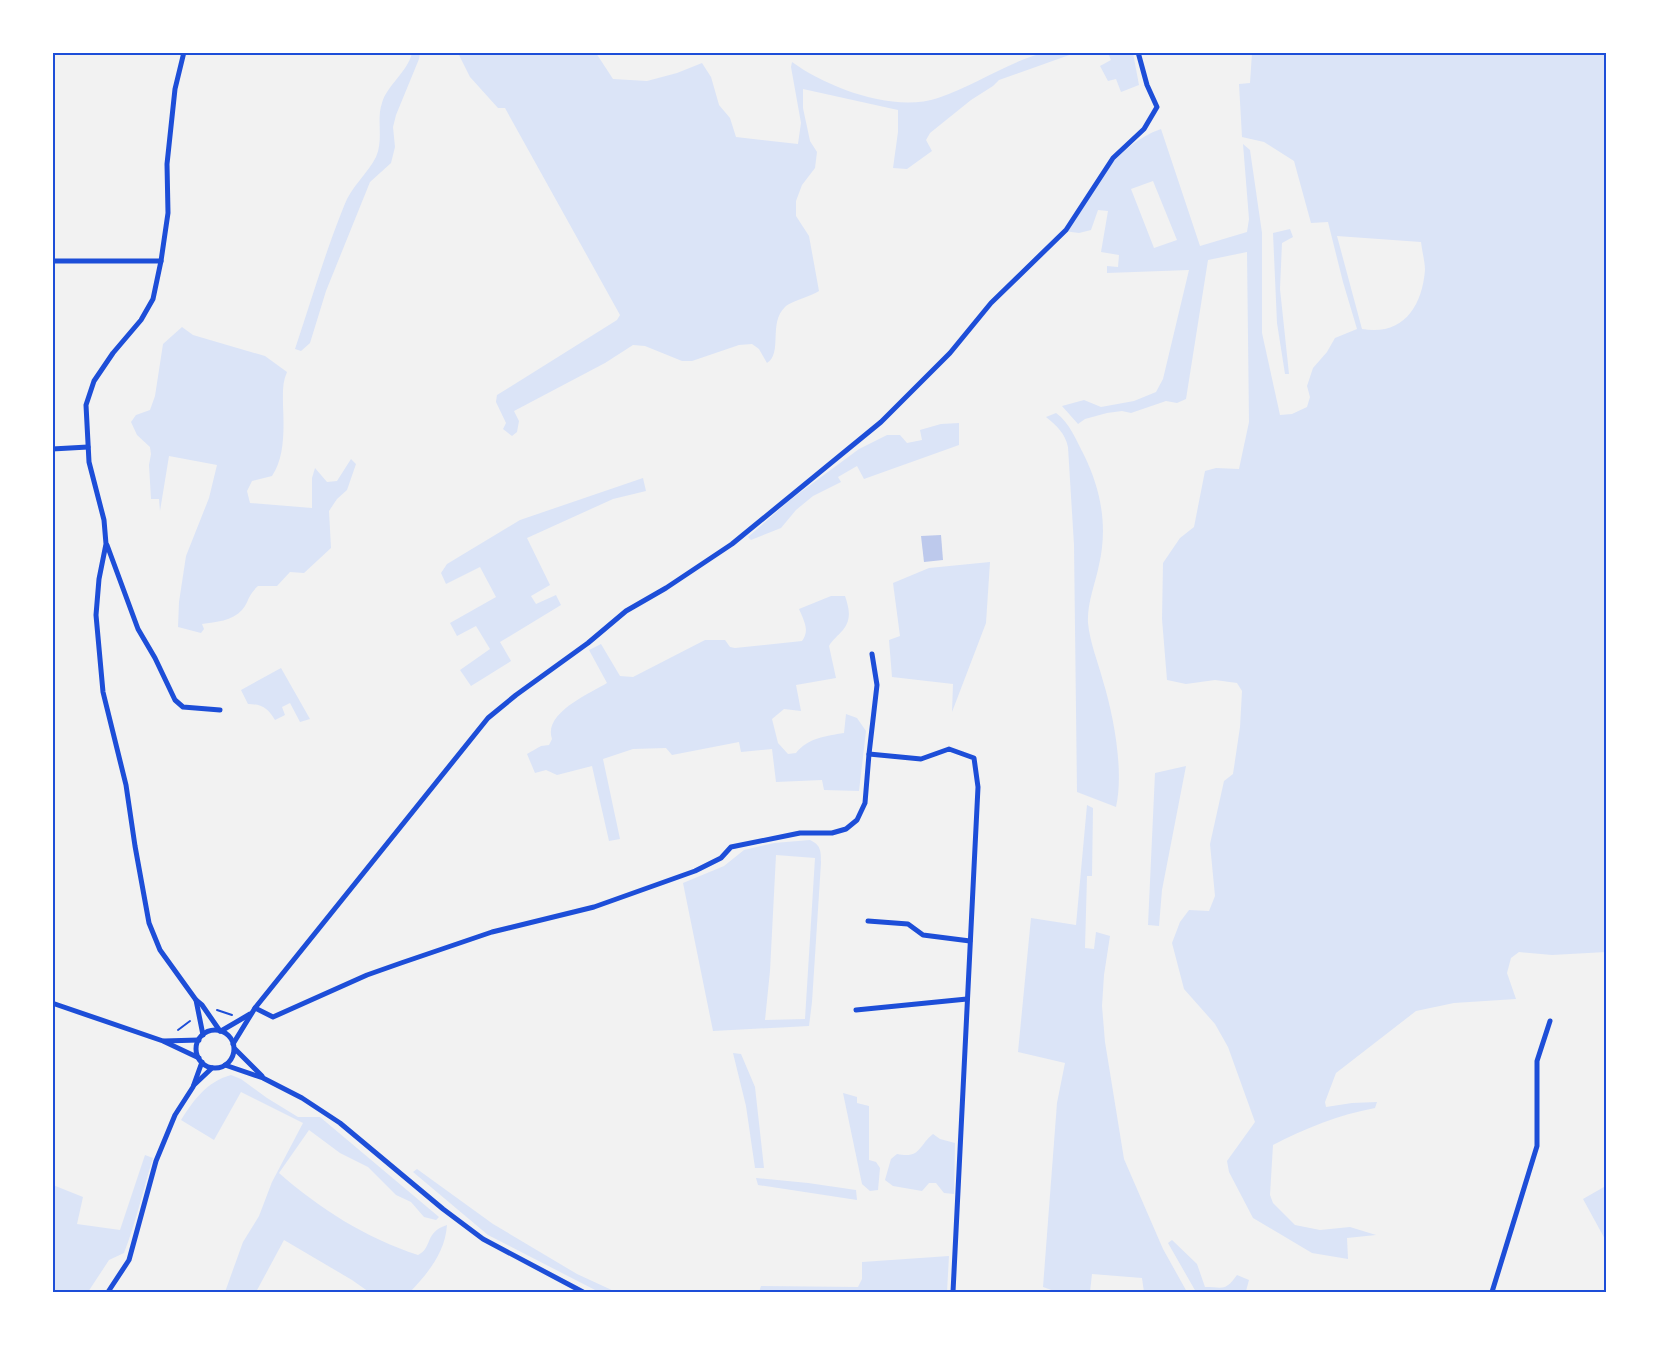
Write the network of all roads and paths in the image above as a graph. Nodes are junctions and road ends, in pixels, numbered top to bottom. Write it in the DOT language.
graph roads {
  1 [pos="184,52"];
  2 [pos="1138,52"];
  3 [pos="52,261"];
  4 [pos="161,261"];
  5 [pos="88,447"];
  6 [pos="52,449"];
  7 [pos="106,544"];
  8 [pos="872,654"];
  9 [pos="220,710"];
  10 [pos="869,754"];
  11 [pos="868,921"];
  12 [pos="970,941"];
  13 [pos="967,999"];
  14 [pos="196,1000"];
  15 [pos="52,1003"];
  16 [pos="255,1008"];
  17 [pos="856,1010"];
  18 [pos="208,1012"];
  19 [pos="250,1014"];
  20 [pos="199,1016"];
  21 [pos="239,1020"];
  22 [pos="1550,1021"];
  23 [pos="172,1031"];
  24 [pos="221,1031"];
  25 [pos="201,1038"];
  26 [pos="163,1041"];
  27 [pos="234,1046"];
  28 [pos="201,1060"];
  29 [pos="225,1065"];
  30 [pos="212,1068"];
  31 [pos="263,1078"];
  32 [pos="192,1086"];
  33 [pos="108,1293"];
  34 [pos="583,1293"];
  35 [pos="953,1293"];
  36 [pos="1492,1293"];
  1 -- 4 [label="street"];
  2 -- 16 [label="street"];
  3 -- 4 [label="street"];
  4 -- 5 [label="street"];
  5 -- 6 [label="street"];
  5 -- 7 [label="street"];
  7 -- 9 [label="street"];
  7 -- 14 [label="street"];
  8 -- 10 [label="street"];
  10 -- 12 [label="street"];
  10 -- 16 [label="street"];
  11 -- 12 [label="street"];
  12 -- 13 [label="street"];
  13 -- 17 [label="street"];
  13 -- 35 [label="street"];
  14 -- 18 [label="street"];
  14 -- 20 [label="street"];
  15 -- 26 [label="street"];
  16 -- 19 [label="street"];
  18 -- 21 [label="path"];
  18 -- 24 [label="street"];
  19 -- 21 [label="street"];
  19 -- 27 [label="street"];
  20 -- 23 [label="path"];
  20 -- 25 [label="street"];
  21 -- 24 [label="street"];
  22 -- 36 [label="street"];
  24 -- 25 [label="street"];
  24 -- 27 [label="street"];
  25 -- 26 [label="street"];
  25 -- 28 [label="street"];
  26 -- 28 [label="street"];
  27 -- 29 [label="street"];
  27 -- 31 [label="street"];
  28 -- 30 [label="street"];
  28 -- 32 [label="street"];
  29 -- 30 [label="street"];
  29 -- 31 [label="street"];
  30 -- 32 [label="street"];
  31 -- 34 [label="street"];
  32 -- 33 [label="street"];
}
